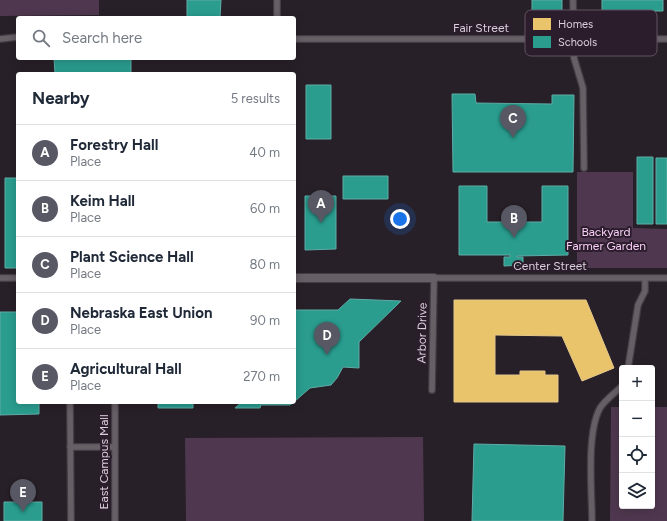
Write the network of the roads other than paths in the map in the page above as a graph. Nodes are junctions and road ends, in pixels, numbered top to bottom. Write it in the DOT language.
graph roads {
  1 [pos="277,0"];
  2 [pos="277,16"];
  3 [pos="16,38"];
  4 [pos="0,39"];
  5 [pos="296,39"];
  6 [pos="657,39"];
  7 [pos="667,39"];
  8 [pos="525,40"];
  9 [pos="574,56"];
  10 [pos="584,168"];
  11 [pos="0,278"];
  12 [pos="16,278"];
  13 [pos="296,278"];
  14 [pos="434,278"];
  15 [pos="645,278"];
  16 [pos="667,278"];
  17 [pos="628,365"];
  18 [pos="619,389"];
  19 [pos="432,390"];
  20 [pos="70,404"];
  21 [pos="115,404"];
  22 [pos="70,447"];
  23 [pos="115,447"];
  24 [pos="70,521"];
  25 [pos="115,521"];
  26 [pos="592,521"];
  1 -- 2 [label="lane"];
  3 -- 4 [label="lane"];
  5 -- 8 [label="lane, Fair Street"];
  6 -- 7 [label="lane, Fair Street"];
  9 -- 10 [label="lane"];
  11 -- 12 [label="lane"];
  13 -- 14 [label="street"];
  14 -- 15 [label="lane, Center Street"];
  14 -- 19 [label="lane, Arbor Drive"];
  15 -- 16 [label="lane, Center Street"];
  15 -- 17 [label="lane"];
  18 -- 26 [label="lane"];
  20 -- 22 [label="lane"];
  21 -- 23 [label="lane, East Campus Mall"];
  22 -- 23 [label="lane"];
  22 -- 24 [label="lane"];
  23 -- 25 [label="lane, East Campus Mall"];
}
